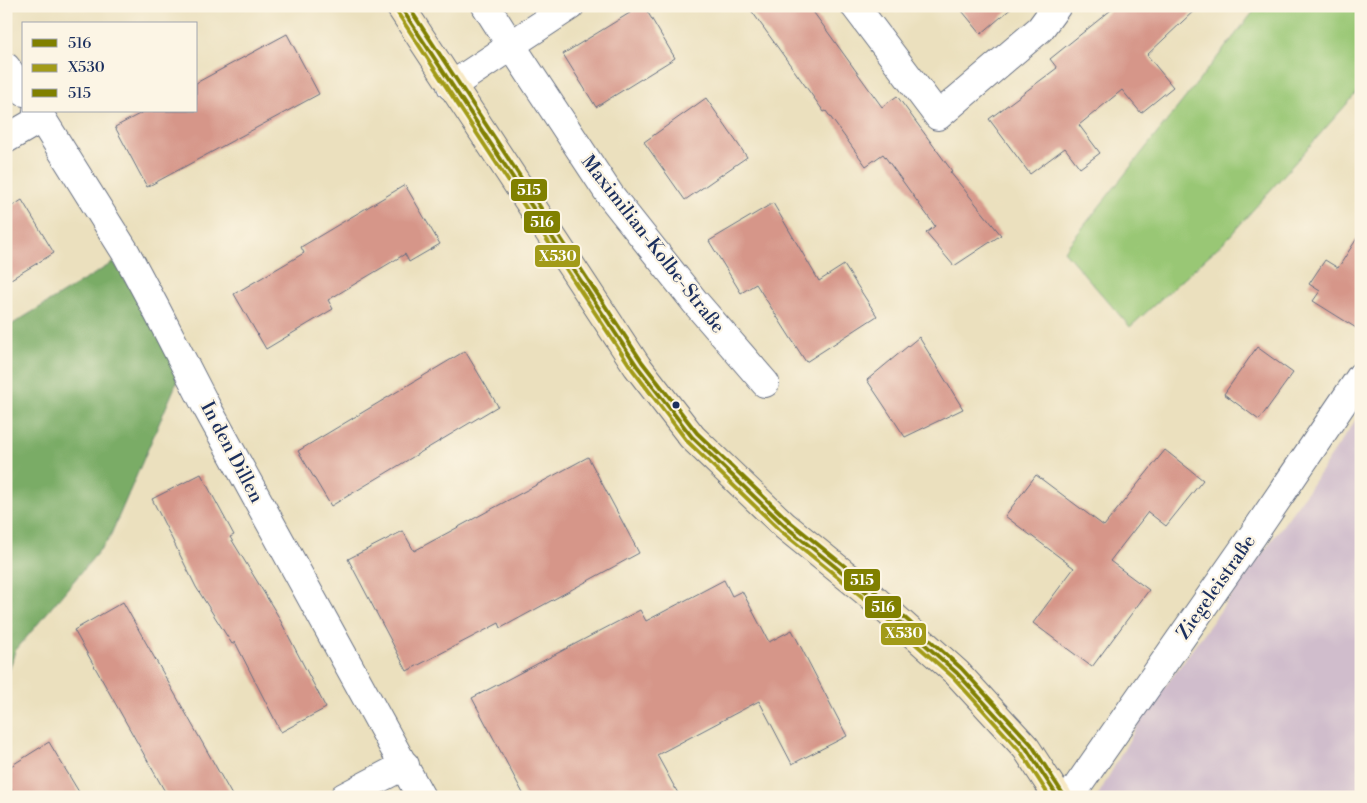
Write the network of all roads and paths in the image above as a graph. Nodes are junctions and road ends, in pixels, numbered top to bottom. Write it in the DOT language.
graph roads {
  1 [pos="400,6"];
  2 [pos="486,6"];
  3 [pos="570,6"];
  4 [pos="855,6"];
  5 [pos="1057,6"];
  6 [pos="511,45"];
  7 [pos="6,67"];
  8 [pos="451,86"];
  9 [pos="22,89"];
  10 [pos="39,115"];
  11 [pos="6,139"];
  12 [pos="1361,376"];
  13 [pos="765,383"];
  14 [pos="405,765"];
  15 [pos="344,797"];
  16 [pos="421,797"];
  17 [pos="1058,797"];
  18 [pos="1070,797"];
  1 -- 8 [label="main road"];
  2 -- 6 [label="street, Maximilian-Kolbe-Straße"];
  3 -- 6 [label="street"];
  4 -- 5 [label="street"];
  6 -- 8 [label="street"];
  6 -- 13 [label="street, Maximilian-Kolbe-Straße"];
  7 -- 9 [label="street"];
  8 -- 17 [label="main road"];
  10 -- 11 [label="street"];
  10 -- 14 [label="street, In den Dillen"];
  12 -- 18 [label="street, Ziegeleistraße"];
  14 -- 15 [label="street"];
  14 -- 16 [label="street, In den Dillen"];
}
